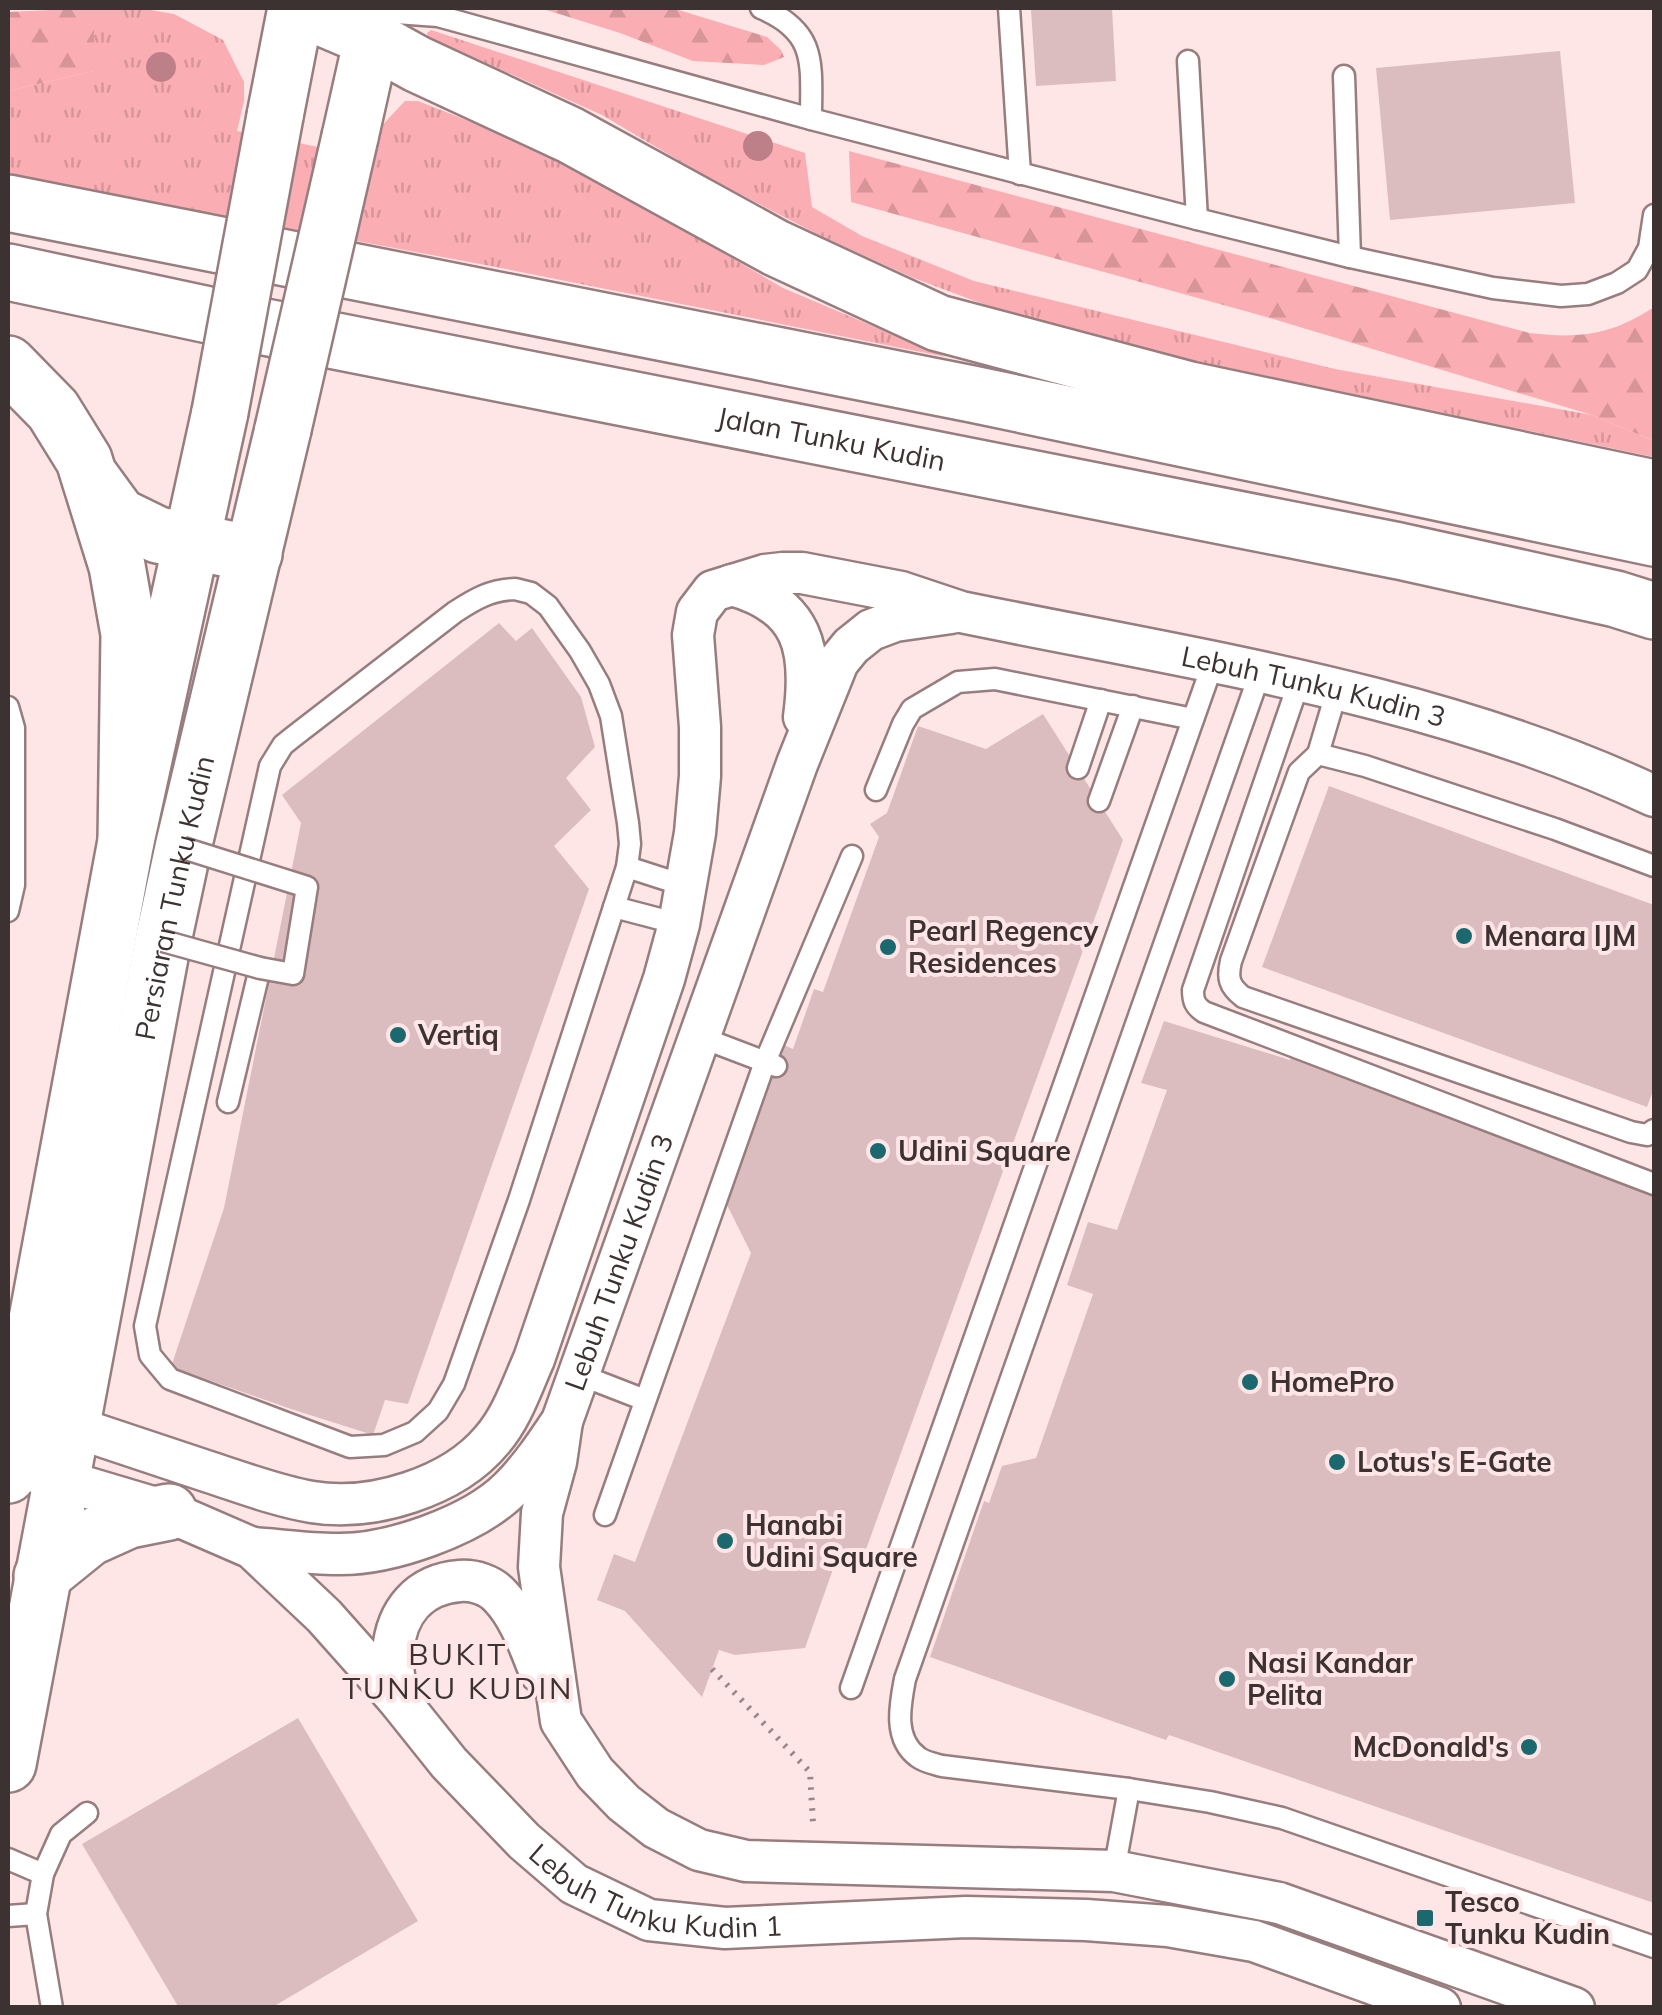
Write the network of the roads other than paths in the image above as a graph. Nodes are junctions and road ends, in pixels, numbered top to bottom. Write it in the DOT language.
graph roads {
  1 [pos="297,8"];
  2 [pos="313,8"];
  3 [pos="760,8"];
  4 [pos="1009,8"];
  5 [pos="372,40"];
  6 [pos="1188,60"];
  7 [pos="1344,76"];
  8 [pos="811,119"];
  9 [pos="1020,174"];
  10 [pos="8,203"];
  11 [pos="1654,215"];
  12 [pos="1197,219"];
  13 [pos="1350,257"];
  14 [pos="8,272"];
  15 [pos="8,364"];
  16 [pos="1190,390"];
  17 [pos="89,475"];
  18 [pos="1654,488"];
  19 [pos="1527,511"];
  20 [pos="1654,538"];
  21 [pos="192,542"];
  22 [pos="254,554"];
  23 [pos="732,585"];
  24 [pos="1654,611"];
  25 [pos="961,612"];
  26 [pos="1213,663"];
  27 [pos="1260,673"];
  28 [pos="1318,686"];
  29 [pos="1102,700"];
  30 [pos="1133,706"];
  31 [pos="8,707"];
  32 [pos="1194,719"];
  33 [pos="1318,754"];
  34 [pos="798,764"];
  35 [pos="1078,768"];
  36 [pos="876,790"];
  37 [pos="1654,796"];
  38 [pos="1100,802"];
  39 [pos="126,841"];
  40 [pos="183,848"];
  41 [pos="852,856"];
  42 [pos="1654,866"];
  43 [pos="627,867"];
  44 [pos="682,905"];
  45 [pos="614,907"];
  46 [pos="8,911"];
  47 [pos="163,941"];
  48 [pos="260,968"];
  49 [pos="700,1037"];
  50 [pos="771,1064"];
  51 [pos="228,1102"];
  52 [pos="1654,1130"];
  53 [pos="1654,1184"];
  54 [pos="578,1374"];
  55 [pos="645,1400"];
  56 [pos="18,1414"];
  57 [pos="562,1421"];
  58 [pos="66,1452"];
  59 [pos="8,1470"];
  60 [pos="418,1491"];
  61 [pos="169,1512"];
  62 [pos="604,1514"];
  63 [pos="252,1548"];
  64 [pos="42,1576"];
  65 [pos="851,1688"];
  66 [pos="396,1698"];
  67 [pos="561,1722"];
  68 [pos="8,1764"];
  69 [pos="1129,1790"];
  70 [pos="86,1812"];
  71 [pos="8,1859"];
  72 [pos="1114,1872"];
  73 [pos="43,1874"];
  74 [pos="36,1914"];
  75 [pos="8,1916"];
  76 [pos="1654,1948"];
  77 [pos="1425,2004"];
  78 [pos="1558,2005"];
  79 [pos="52,2008"];
  1 -- 5 [label="main road"];
  1 -- 21 [label="main road, Persiaran Tunku Kudin, bridge"];
  2 -- 8 [label="lane"];
  3 -- 8 [label="lane"];
  4 -- 9 [label="lane"];
  5 -- 16 [label="main road"];
  5 -- 22 [label="main road, Persiaran Tunku Kudin, bridge"];
  6 -- 12 [label="lane"];
  7 -- 13 [label="lane"];
  8 -- 9 [label="lane"];
  9 -- 12 [label="lane"];
  10 -- 19 [label="main road"];
  11 -- 13 [label="lane"];
  12 -- 13 [label="lane"];
  14 -- 24 [label="main road, Jalan Tunku Kudin"];
  15 -- 17 [label="main road"];
  16 -- 18 [label="main road"];
  16 -- 19 [label="main road"];
  17 -- 21 [label="main road"];
  17 -- 39 [label="main road"];
  19 -- 20 [label="main road"];
  21 -- 22 [label="main road"];
  21 -- 39 [label="main road, Persiaran Tunku Kudin"];
  22 -- 40 [label="main road, Persiaran Tunku Kudin"];
  23 -- 25 [label="street, Lebuh Tunku Kudin 3"];
  23 -- 34 [label="street, Lebuh Tunku Kudin 3"];
  23 -- 44 [label="street, Lebuh Tunku Kudin 3"];
  25 -- 26 [label="street, Lebuh Tunku Kudin 3"];
  25 -- 34 [label="street, Lebuh Tunku Kudin 3"];
  26 -- 27 [label="street, Lebuh Tunku Kudin 3"];
  26 -- 32 [label="lane"];
  27 -- 28 [label="street, Lebuh Tunku Kudin 3"];
  27 -- 69 [label="lane"];
  28 -- 33 [label="lane"];
  28 -- 37 [label="street, Lebuh Tunku Kudin 3"];
  28 -- 53 [label="lane"];
  29 -- 30 [label="lane"];
  29 -- 35 [label="lane"];
  29 -- 36 [label="lane"];
  30 -- 32 [label="lane"];
  30 -- 38 [label="lane"];
  31 -- 46 [label="lane"];
  32 -- 65 [label="lane"];
  33 -- 42 [label="lane"];
  33 -- 52 [label="lane"];
  34 -- 49 [label="street, Lebuh Tunku Kudin 3"];
  39 -- 56 [label="main road, Persiaran Tunku Kudin"];
  40 -- 47 [label="main road, Persiaran Tunku Kudin"];
  40 -- 48 [label="lane, bridge"];
  41 -- 50 [label="lane"];
  43 -- 44 [label="lane"];
  43 -- 45 [label="lane"];
  43 -- 45 [label="lane"];
  44 -- 45 [label="lane"];
  44 -- 60 [label="street, Lebuh Tunku Kudin 3"];
  47 -- 48 [label="lane, bridge"];
  47 -- 58 [label="main road, Persiaran Tunku Kudin"];
  48 -- 51 [label="lane"];
  49 -- 50 [label="lane"];
  49 -- 54 [label="street, Lebuh Tunku Kudin 3"];
  50 -- 55 [label="lane"];
  54 -- 55 [label="lane"];
  54 -- 57 [label="street, Lebuh Tunku Kudin 3"];
  55 -- 62 [label="lane"];
  56 -- 58 [label="street, Lebuh Tunku Kudin 1"];
  56 -- 59 [label="main road, Persiaran Tunku Kudin"];
  57 -- 63 [label="street, Lebuh Tunku Kudin 3"];
  57 -- 67 [label="street, Lebuh Tunku Kudin 1"];
  58 -- 59 [label="street, Lebuh Tunku Kudin 1"];
  58 -- 60 [label="street, Lebuh Tunku Kudin 1"];
  58 -- 61 [label="street, Lebuh Tunku Kudin 1"];
  58 -- 64 [label="main road, Persiaran Tunku Kudin"];
  61 -- 63 [label="street, Lebuh Tunku Kudin 1"];
  61 -- 64 [label="main road"];
  63 -- 66 [label="street, Lebuh Tunku Kudin 1"];
  64 -- 68 [label="main road, Persiaran Tunku Kudin"];
  66 -- 67 [label="street"];
  66 -- 77 [label="street, Lebuh Tunku Kudin 1"];
  67 -- 72 [label="street, Lebuh Tunku Kudin 1"];
  69 -- 72 [label="lane"];
  69 -- 76 [label="lane"];
  70 -- 73 [label="lane"];
  71 -- 73 [label="lane"];
  72 -- 78 [label="street, Lebuh Tunku Kudin 1"];
  73 -- 74 [label="lane"];
  74 -- 75 [label="lane"];
  74 -- 79 [label="lane"];
}
